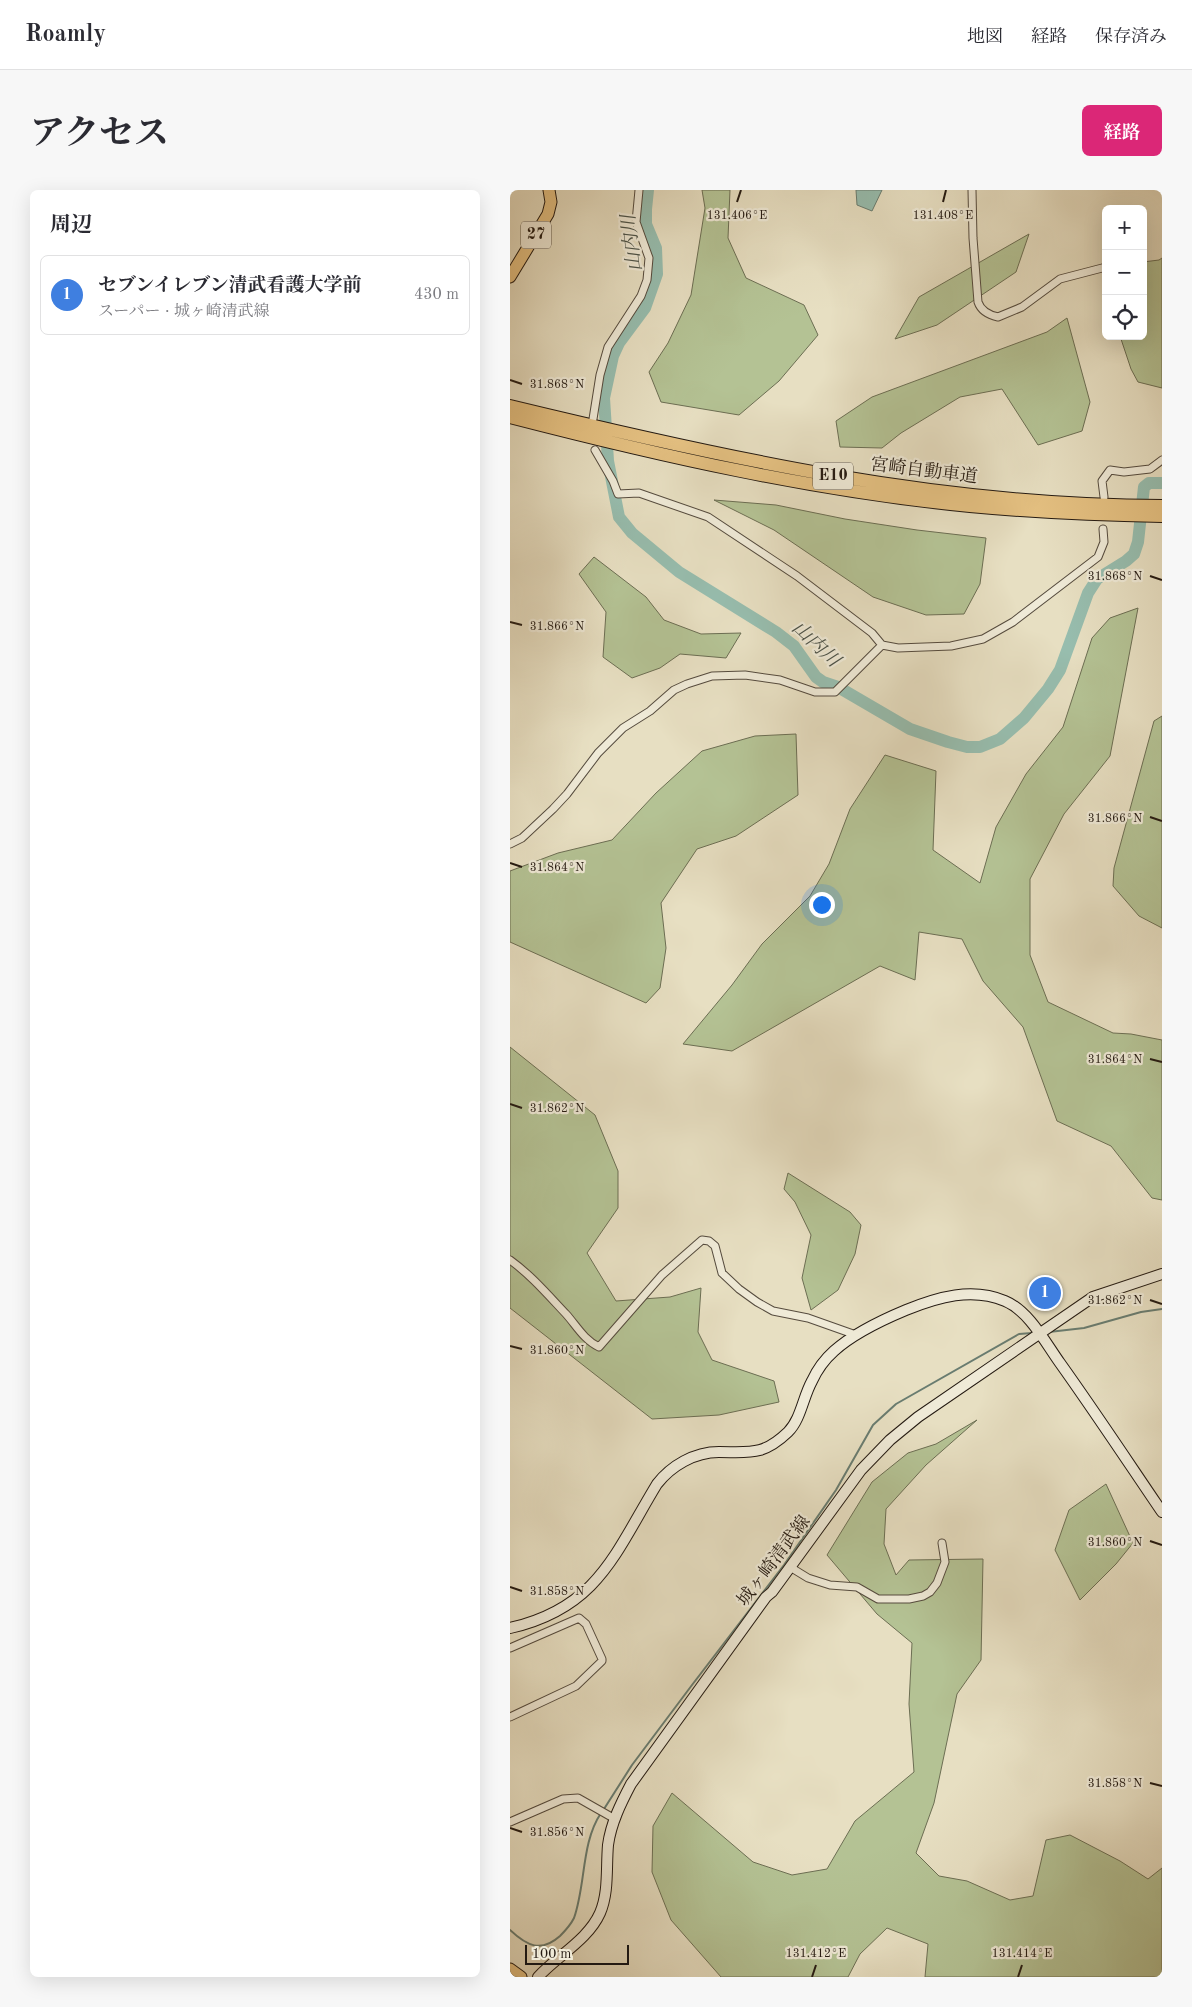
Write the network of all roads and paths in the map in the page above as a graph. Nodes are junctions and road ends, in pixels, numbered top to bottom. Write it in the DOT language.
graph roads {
  1 [pos="549,190"];
  2 [pos="639,190"];
  3 [pos="972,190"];
  4 [pos="1102,268"];
  5 [pos="510,277"];
  6 [pos="510,406"];
  7 [pos="510,417"];
  8 [pos="593,419"];
  9 [pos="595,450"];
  10 [pos="1162,460"];
  11 [pos="1104,497"];
  12 [pos="1162,506"];
  13 [pos="1162,516"];
  14 [pos="1103,529"];
  15 [pos="882,644"];
  16 [pos="510,844"];
  17 [pos="510,1260"];
  18 [pos="1162,1274"];
  19 [pos="1041,1331"];
  20 [pos="856,1335"];
  21 [pos="1162,1512"];
  22 [pos="942,1543"];
  23 [pos="790,1567"];
  24 [pos="510,1628"];
  25 [pos="510,1648"];
  26 [pos="510,1717"];
  27 [pos="614,1819"];
  28 [pos="510,1822"];
  29 [pos="510,1969"];
  30 [pos="521,1977"];
  31 [pos="538,1977"];
  1 -- 5 [label="main road, 27"];
  2 -- 8 [label="street"];
  3 -- 4 [label="street"];
  6 -- 12 [label="highway, 宮崎自動車道 / E10"];
  7 -- 13 [label="highway, 宮崎自動車道 / E10"];
  9 -- 15 [label="street"];
  10 -- 11 [label="street"];
  14 -- 15 [label="street"];
  15 -- 16 [label="street"];
  17 -- 20 [label="street"];
  18 -- 19 [label="main road, 城ヶ崎清武線"];
  19 -- 20 [label="main road"];
  19 -- 21 [label="main road"];
  19 -- 23 [label="main road, 城ヶ崎清武線"];
  20 -- 24 [label="main road"];
  22 -- 23 [label="street"];
  23 -- 27 [label="main road, 城ヶ崎清武線"];
  25 -- 26 [label="street"];
  27 -- 28 [label="street"];
  27 -- 31 [label="main road, 城ヶ崎清武線"];
  29 -- 30 [label="main road"];
}
